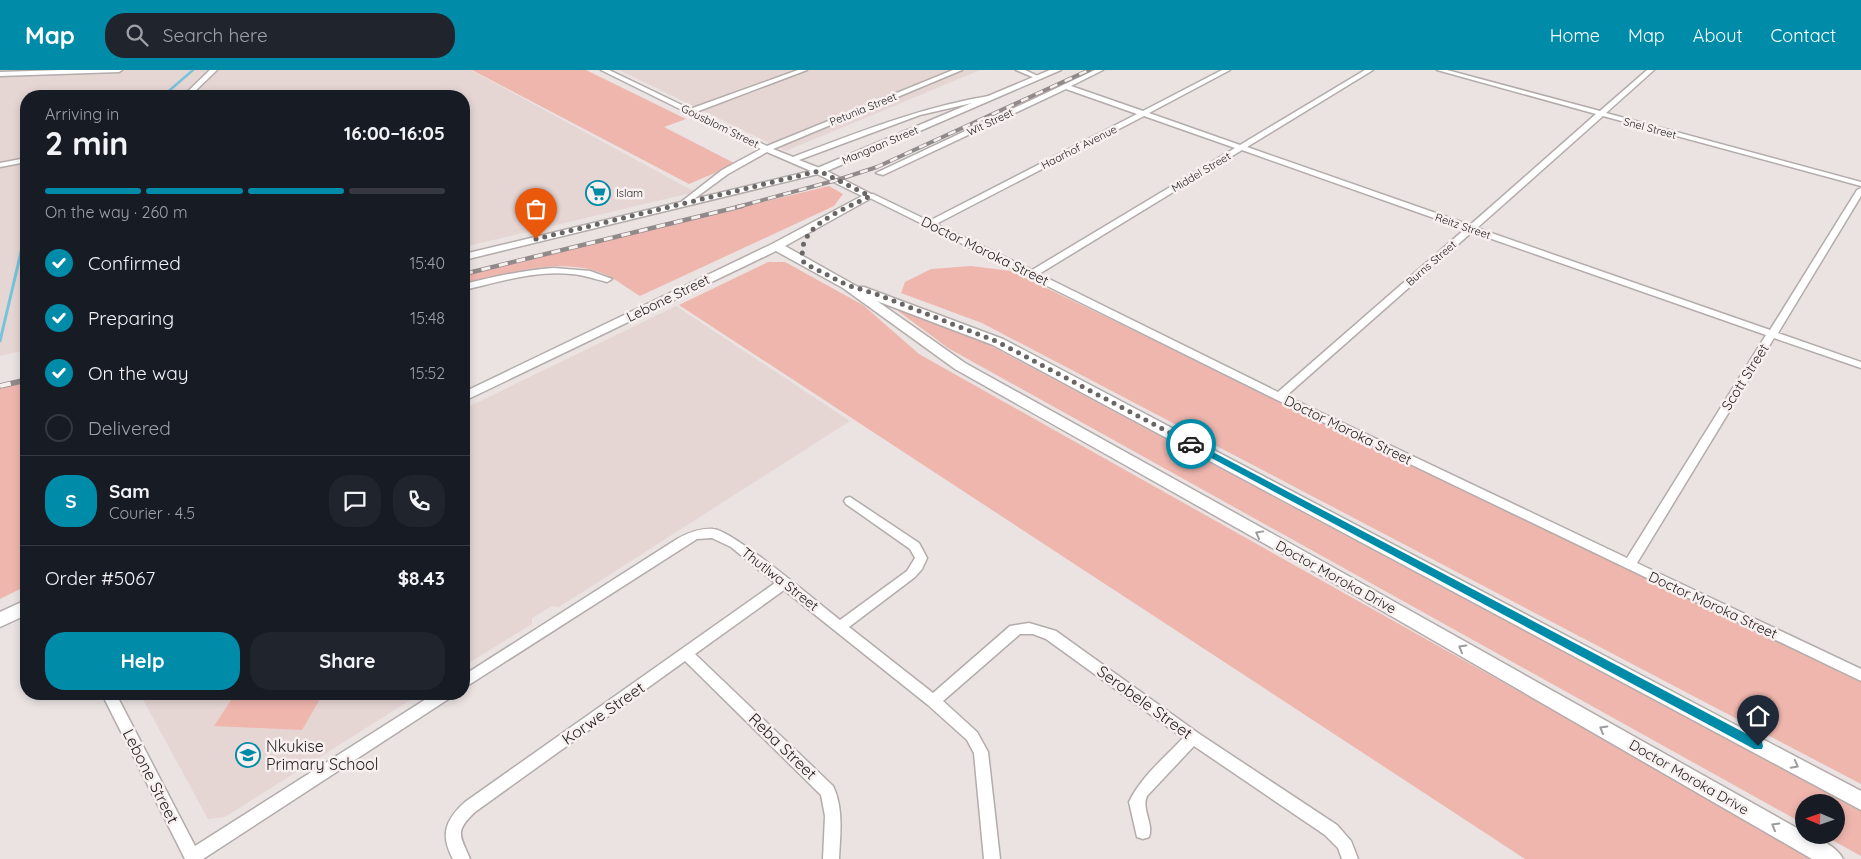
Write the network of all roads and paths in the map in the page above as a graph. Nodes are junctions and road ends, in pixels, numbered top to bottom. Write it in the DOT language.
graph roads {
  1 [pos="119,70"];
  2 [pos="214,70"];
  3 [pos="604,70"];
  4 [pos="804,70"];
  5 [pos="959,70"];
  6 [pos="1019,70"];
  7 [pos="1057,70"];
  8 [pos="1100,70"];
  9 [pos="1227,70"];
  10 [pos="1370,70"];
  11 [pos="1440,70"];
  12 [pos="1651,70"];
  13 [pos="0,74"];
  14 [pos="1039,78"];
  15 [pos="1065,86"];
  16 [pos="192,90"];
  17 [pos="995,97"];
  18 [pos="692,111"];
  19 [pos="1143,114"];
  20 [pos="1600,114"];
  21 [pos="1242,148"];
  22 [pos="767,149"];
  23 [pos="792,160"];
  24 [pos="20,161"];
  25 [pos="0,165"];
  26 [pos="819,171"];
  27 [pos="880,174"];
  28 [pos="837,180"];
  29 [pos="1861,184"];
  30 [pos="1861,190"];
  31 [pos="870,196"];
  32 [pos="681,205"];
  33 [pos="930,224"];
  34 [pos="812,228"];
  35 [pos="1471,228"];
  36 [pos="776,246"];
  37 [pos="470,256"];
  38 [pos="804,263"];
  39 [pos="1032,274"];
  40 [pos="607,279"];
  41 [pos="847,285"];
  42 [pos="470,286"];
  43 [pos="1772,334"];
  44 [pos="1861,366"];
  45 [pos="470,394"];
  46 [pos="1279,397"];
  47 [pos="850,501"];
  48 [pos="1629,565"];
  49 [pos="785,582"];
  50 [pos="20,610"];
  51 [pos="0,620"];
  52 [pos="840,627"];
  53 [pos="686,654"];
  54 [pos="1861,675"];
  55 [pos="470,678"];
  56 [pos="112,700"];
  57 [pos="437,700"];
  58 [pos="933,701"];
  59 [pos="1193,737"];
  60 [pos="1861,801"];
  61 [pos="1143,832"];
  62 [pos="193,858"];
  63 [pos="462,859"];
  64 [pos="831,859"];
  65 [pos="992,859"];
  66 [pos="1350,859"];
  67 [pos="1832,859"];
  1 -- 13 [label="street"];
  2 -- 16 [label="street"];
  3 -- 18 [label="street, Gousblom Street"];
  4 -- 18 [label="street"];
  5 -- 22 [label="street, Petunia Street"];
  6 -- 14 [label="street"];
  7 -- 14 [label="street, Mangaan Street"];
  8 -- 15 [label="street, Wit Street"];
  9 -- 19 [label="street, Haarhof Avenue"];
  10 -- 21 [label="street, Middel Street"];
  11 -- 20 [label="street, Snel Street"];
  12 -- 20 [label="street, Burns Street"];
  14 -- 17 [label="street, Mangaan Street"];
  15 -- 19 [label="street, Reitz Street"];
  15 -- 27 [label="street, Wit Street"];
  17 -- 23 [label="street"];
  17 -- 26 [label="street, Mangaan Street"];
  18 -- 22 [label="street, Gousblom Street"];
  19 -- 21 [label="street, Reitz Street"];
  19 -- 33 [label="street, Haarhof Avenue"];
  20 -- 29 [label="street, Snel Street"];
  20 -- 35 [label="street, Burns Street"];
  21 -- 35 [label="street, Reitz Street"];
  21 -- 39 [label="street, Middel Street"];
  22 -- 23 [label="street, Gousblom Street"];
  22 -- 32 [label="street, Petunia Street"];
  23 -- 26 [label="street, Gousblom Street"];
  24 -- 25 [label="street"];
  26 -- 28 [label="street, Gousblom Street"];
  26 -- 32 [label="street, Mangaan Street"];
  28 -- 31 [label="street, Doctor Moroka Street"];
  30 -- 43 [label="street, Scott Street"];
  31 -- 33 [label="street, Doctor Moroka Street"];
  31 -- 34 [label="street, Lebone Street"];
  32 -- 37 [label="street, Mangaan Street"];
  33 -- 39 [label="street, Doctor Moroka Street"];
  34 -- 36 [label="street, Lebone Street"];
  34 -- 38 [label="street"];
  35 -- 43 [label="street, Reitz Street"];
  35 -- 46 [label="street, Burns Street"];
  36 -- 38 [label="street, Doctor Moroka Drive"];
  36 -- 45 [label="street, Lebone Street"];
  38 -- 41 [label="street, Doctor Moroka Drive"];
  39 -- 46 [label="street, Doctor Moroka Street"];
  40 -- 42 [label="street"];
  41 -- 60 [label="street, Doctor Moroka Drive, one-way"];
  67 -- 41 [label="street, Doctor Moroka Drive, one-way"];
  43 -- 44 [label="street, Reitz Street"];
  43 -- 48 [label="street, Scott Street"];
  46 -- 48 [label="street, Doctor Moroka Street"];
  47 -- 52 [label="street"];
  48 -- 54 [label="street, Doctor Moroka Street"];
  49 -- 52 [label="street, Thutlwa Street"];
  49 -- 53 [label="street, Korwe Street"];
  49 -- 55 [label="street, Thutlwa Street"];
  50 -- 51 [label="street"];
  52 -- 58 [label="street, Thutlwa Street"];
  53 -- 63 [label="street, Korwe Street"];
  53 -- 64 [label="street, Reba Street"];
  56 -- 62 [label="street, Lebone Street"];
  57 -- 62 [label="street"];
  58 -- 59 [label="street, Serobele Street"];
  58 -- 65 [label="street, Thutlwa Street"];
  59 -- 61 [label="street"];
  59 -- 66 [label="street, Serobele Street"];
}
